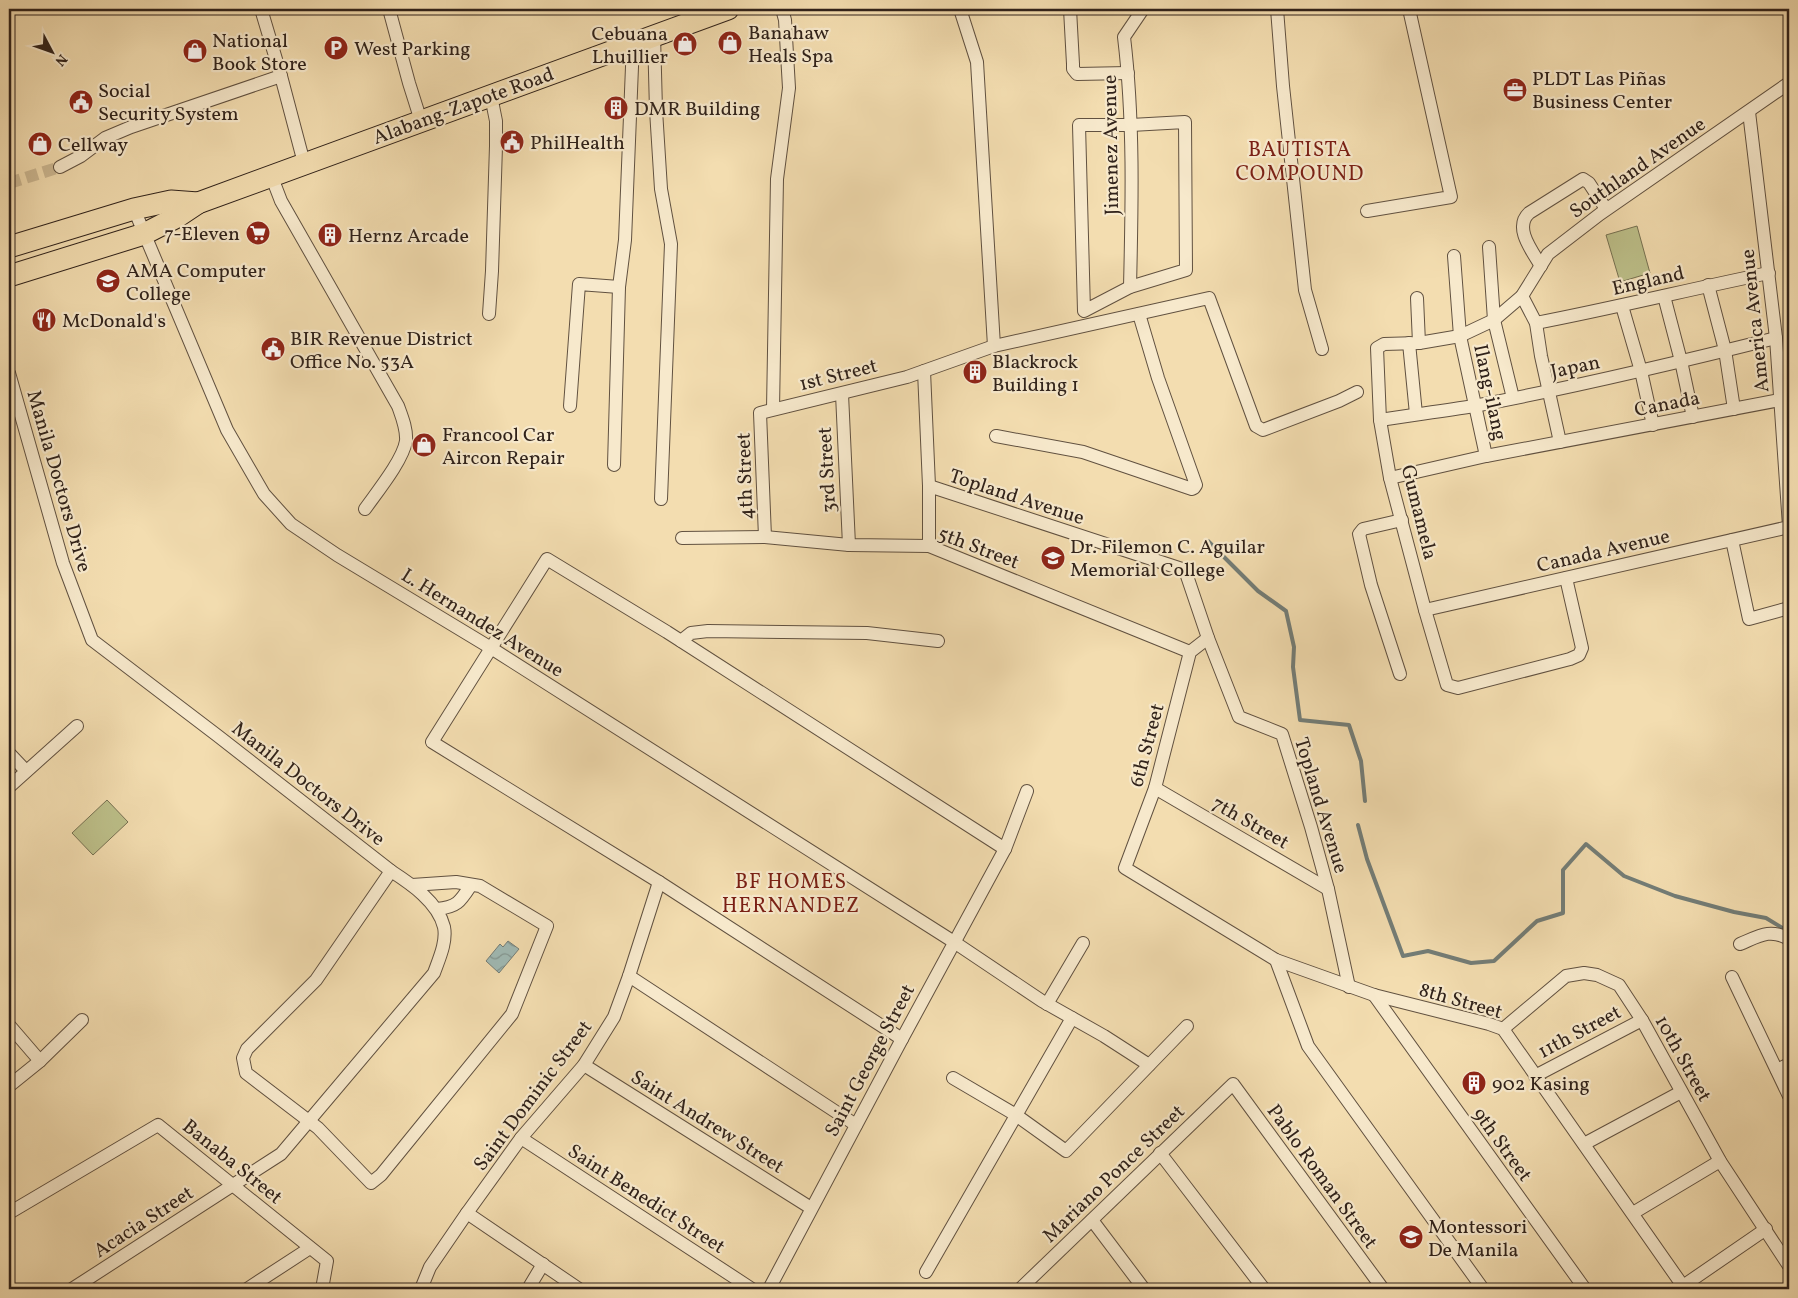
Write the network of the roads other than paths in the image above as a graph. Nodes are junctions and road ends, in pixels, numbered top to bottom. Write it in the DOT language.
graph roads {
  1 [pos="261,9"];
  2 [pos="389,9"];
  3 [pos="728,9"];
  4 [pos="782,9"];
  5 [pos="960,9"];
  6 [pos="1070,9"];
  7 [pos="1144,9"];
  8 [pos="1277,9"];
  9 [pos="1409,9"];
  10 [pos="654,35"];
  11 [pos="633,42"];
  12 [pos="1128,73"];
  13 [pos="281,76"];
  14 [pos="1789,83"];
  15 [pos="491,96"];
  16 [pos="1749,112"];
  17 [pos="421,121"];
  18 [pos="1131,126"];
  19 [pos="304,163"];
  20 [pos="60,167"];
  21 [pos="271,175"];
  22 [pos="198,203"];
  23 [pos="134,209"];
  24 [pos="1606,209"];
  25 [pos="1367,211"];
  26 [pos="144,234"];
  27 [pos="9,247"];
  28 [pos="1489,247"];
  29 [pos="1454,256"];
  30 [pos="1541,266"];
  31 [pos="1769,273"];
  32 [pos="9,276"];
  33 [pos="1708,285"];
  34 [pos="619,287"];
  35 [pos="1130,287"];
  36 [pos="1522,296"];
  37 [pos="1664,296"];
  38 [pos="1417,298"];
  39 [pos="1622,306"];
  40 [pos="488,314"];
  41 [pos="1139,314"];
  42 [pos="1494,320"];
  43 [pos="1536,323"];
  44 [pos="1460,336"];
  45 [pos="1776,338"];
  46 [pos="1414,343"];
  47 [pos="994,346"];
  48 [pos="1377,348"];
  49 [pos="1322,349"];
  50 [pos="1725,350"];
  51 [pos="1681,362"];
  52 [pos="924,371"];
  53 [pos="1641,371"];
  54 [pos="9,373"];
  55 [pos="1549,391"];
  56 [pos="1357,392"];
  57 [pos="842,394"];
  58 [pos="1513,398"];
  59 [pos="1780,400"];
  60 [pos="570,406"];
  61 [pos="1475,406"];
  62 [pos="1734,409"];
  63 [pos="766,411"];
  64 [pos="1416,414"];
  65 [pos="1693,417"];
  66 [pos="1380,420"];
  67 [pos="1653,424"];
  68 [pos="996,436"];
  69 [pos="1560,442"];
  70 [pos="1486,456"];
  71 [pos="614,465"];
  72 [pos="1390,478"];
  73 [pos="930,486"];
  74 [pos="661,499"];
  75 [pos="365,509"];
  76 [pos="1402,520"];
  77 [pos="1789,527"];
  78 [pos="765,537"];
  79 [pos="682,538"];
  80 [pos="1732,540"];
  81 [pos="848,545"];
  82 [pos="928,546"];
  83 [pos="1566,578"];
  84 [pos="1789,608"];
  85 [pos="1425,610"];
  86 [pos="1208,638"];
  87 [pos="681,641"];
  88 [pos="938,641"];
  89 [pos="491,648"];
  90 [pos="1190,652"];
  91 [pos="1400,674"];
  92 [pos="77,726"];
  93 [pos="9,752"];
  94 [pos="26,771"];
  95 [pos="9,787"];
  96 [pos="1155,788"];
  97 [pos="1027,791"];
  98 [pos="1005,849"];
  99 [pos="1125,868"];
  100 [pos="391,871"];
  101 [pos="659,882"];
  102 [pos="412,885"];
  103 [pos="471,885"];
  104 [pos="1328,889"];
  105 [pos="437,910"];
  106 [pos="1789,939"];
  107 [pos="954,942"];
  108 [pos="1083,943"];
  109 [pos="1740,944"];
  110 [pos="1276,960"];
  111 [pos="629,976"];
  112 [pos="1732,977"];
  113 [pos="1350,987"];
  114 [pos="1374,995"];
  115 [pos="1047,1004"];
  116 [pos="1072,1018"];
  117 [pos="82,1020"];
  118 [pos="1642,1020"];
  119 [pos="9,1025"];
  120 [pos="1187,1026"];
  121 [pos="1503,1029"];
  122 [pos="902,1039"];
  123 [pos="40,1061"];
  124 [pos="1789,1064"];
  125 [pos="584,1065"];
  126 [pos="1149,1065"];
  127 [pos="1777,1070"];
  128 [pos="1535,1076"];
  129 [pos="952,1078"];
  130 [pos="1233,1084"];
  131 [pos="9,1086"];
  132 [pos="1681,1092"];
  133 [pos="1789,1096"];
  134 [pos="1016,1115"];
  135 [pos="310,1122"];
  136 [pos="856,1125"];
  137 [pos="522,1138"];
  138 [pos="1584,1144"];
  139 [pos="1160,1153"];
  140 [pos="1720,1161"];
  141 [pos="235,1185"];
  142 [pos="811,1208"];
  143 [pos="9,1213"];
  144 [pos="467,1213"];
  145 [pos="1633,1213"];
  146 [pos="1092,1220"];
  147 [pos="1766,1229"];
  148 [pos="310,1248"];
  149 [pos="543,1264"];
  150 [pos="1789,1266"];
  151 [pos="926,1272"];
  152 [pos="1684,1288"];
  153 [pos="72,1289"];
  154 [pos="246,1289"];
  155 [pos="322,1289"];
  156 [pos="421,1289"];
  157 [pos="528,1289"];
  158 [pos="579,1289"];
  159 [pos="752,1289"];
  160 [pos="768,1289"];
  161 [pos="1020,1289"];
  162 [pos="1144,1289"];
  163 [pos="1264,1289"];
  164 [pos="1383,1289"];
  165 [pos="1483,1289"];
  166 [pos="1584,1289"];
  1 -- 13 [label="street"];
  2 -- 17 [label="street"];
  3 -- 10 [label="highway, Alabang-Zapote Road"];
  4 -- 63 [label="street, 4th Street"];
  5 -- 47 [label="street"];
  6 -- 12 [label="street"];
  7 -- 12 [label="street, Jimenez Avenue"];
  8 -- 49 [label="street"];
  9 -- 25 [label="street"];
  10 -- 11 [label="highway, Alabang-Zapote Road"];
  10 -- 74 [label="street"];
  11 -- 15 [label="highway, Alabang-Zapote Road"];
  11 -- 34 [label="street"];
  12 -- 18 [label="street, Jimenez Avenue"];
  13 -- 19 [label="street"];
  13 -- 20 [label="street"];
  14 -- 16 [label="street, Southland Avenue"];
  15 -- 17 [label="highway, Alabang-Zapote Road"];
  15 -- 40 [label="street"];
  16 -- 24 [label="street, Southland Avenue"];
  16 -- 31 [label="street, America Avenue"];
  17 -- 19 [label="highway, Alabang-Zapote Road"];
  18 -- 35 [label="street, Jimenez Avenue"];
  18 -- 35 [label="street"];
  18 -- 35 [label="street"];
  19 -- 21 [label="highway, Alabang-Zapote Road"];
  21 -- 22 [label="highway, Alabang-Zapote Road"];
  21 -- 75 [label="street"];
  22 -- 23 [label="highway, Alabang-Zapote Road"];
  22 -- 26 [label="highway, Alabang-Zapote Road"];
  23 -- 26 [label="street, L. Hernandez Avenue"];
  23 -- 27 [label="highway, Alabang-Zapote Road"];
  24 -- 30 [label="street, Southland Avenue"];
  24 -- 30 [label="street"];
  26 -- 32 [label="highway, Alabang-Zapote Road"];
  26 -- 89 [label="street, L. Hernandez Avenue"];
  28 -- 42 [label="street"];
  29 -- 44 [label="street, Ilang-ilang"];
  30 -- 36 [label="street, Southland Avenue"];
  31 -- 33 [label="street, England"];
  31 -- 45 [label="street, America Avenue"];
  33 -- 37 [label="street, England"];
  33 -- 50 [label="street"];
  34 -- 60 [label="street"];
  34 -- 71 [label="street"];
  36 -- 42 [label="street, Southland Avenue"];
  36 -- 43 [label="street"];
  37 -- 39 [label="street, England"];
  37 -- 51 [label="street"];
  38 -- 46 [label="street"];
  39 -- 43 [label="street, England"];
  39 -- 53 [label="street"];
  41 -- 47 [label="street"];
  41 -- 56 [label="street"];
  41 -- 68 [label="street"];
  42 -- 44 [label="street, Southland Avenue"];
  42 -- 58 [label="street"];
  43 -- 55 [label="street"];
  44 -- 46 [label="street, Southland Avenue"];
  44 -- 61 [label="street, Ilang-ilang"];
  45 -- 50 [label="street, Japan"];
  45 -- 59 [label="street, America Avenue"];
  46 -- 48 [label="street, Southland Avenue"];
  46 -- 64 [label="street"];
  47 -- 52 [label="street"];
  48 -- 66 [label="street, Gumamela"];
  50 -- 51 [label="street, Japan"];
  50 -- 62 [label="street"];
  51 -- 53 [label="street, Japan"];
  51 -- 65 [label="street"];
  52 -- 57 [label="street, 1st Street"];
  52 -- 73 [label="street, Topland Avenue"];
  53 -- 55 [label="street, Japan"];
  53 -- 67 [label="street"];
  54 -- 100 [label="street, Manila Doctors Drive"];
  55 -- 58 [label="street, Japan"];
  55 -- 69 [label="street"];
  57 -- 63 [label="street, 1st Street"];
  57 -- 81 [label="street, 3rd Street"];
  58 -- 61 [label="street, Japan"];
  59 -- 62 [label="street, Canada"];
  59 -- 77 [label="street, America Avenue"];
  61 -- 64 [label="street, Japan"];
  61 -- 70 [label="street, Ilang-ilang"];
  62 -- 65 [label="street, Canada"];
  63 -- 78 [label="street, 4th Street"];
  64 -- 66 [label="street, Japan"];
  65 -- 67 [label="street, Canada"];
  66 -- 72 [label="street, Gumamela"];
  67 -- 69 [label="street, Canada"];
  69 -- 70 [label="street, Canada"];
  70 -- 72 [label="street, Canada"];
  72 -- 76 [label="street, Gumamela"];
  73 -- 82 [label="street"];
  73 -- 86 [label="street, Topland Avenue"];
  76 -- 85 [label="street, Gumamela"];
  76 -- 91 [label="street"];
  77 -- 80 [label="street, Canada Avenue"];
  78 -- 79 [label="street, 5th Street"];
  78 -- 81 [label="street, 5th Street"];
  80 -- 83 [label="street, Canada Avenue"];
  80 -- 84 [label="street"];
  81 -- 82 [label="street, 5th Street"];
  82 -- 90 [label="street, 5th Street"];
  83 -- 85 [label="street, Canada Avenue"];
  83 -- 85 [label="street, Gumamela"];
  86 -- 90 [label="street"];
  86 -- 104 [label="street, Topland Avenue"];
  87 -- 88 [label="street"];
  87 -- 89 [label="street"];
  87 -- 98 [label="street"];
  89 -- 101 [label="street"];
  89 -- 107 [label="street, L. Hernandez Avenue"];
  90 -- 96 [label="street, 6th Street"];
  92 -- 94 [label="street"];
  93 -- 94 [label="street"];
  94 -- 95 [label="street"];
  96 -- 99 [label="street, 6th Street"];
  96 -- 104 [label="street, 7th Street"];
  97 -- 98 [label="street, Saint George Street"];
  98 -- 107 [label="street, Saint George Street"];
  99 -- 110 [label="street, 8th Street"];
  100 -- 102 [label="street, Manila Doctors Drive"];
  100 -- 135 [label="street"];
  101 -- 111 [label="street, Saint Dominic Street"];
  101 -- 122 [label="street"];
  102 -- 103 [label="street"];
  102 -- 105 [label="street, Manila Doctors Drive"];
  103 -- 105 [label="street"];
  103 -- 135 [label="street"];
  104 -- 113 [label="street, Topland Avenue"];
  105 -- 135 [label="street, Manila Doctors Drive"];
  106 -- 109 [label="street"];
  107 -- 115 [label="street, L. Hernandez Avenue"];
  107 -- 122 [label="street, Saint George Street"];
  108 -- 115 [label="street"];
  110 -- 113 [label="street, 8th Street"];
  110 -- 165 [label="street"];
  111 -- 125 [label="street, Saint Dominic Street"];
  111 -- 136 [label="street"];
  112 -- 127 [label="street"];
  113 -- 114 [label="street, 8th Street"];
  114 -- 121 [label="street, 8th Street"];
  114 -- 166 [label="street, 9th Street"];
  115 -- 116 [label="street, L. Hernandez Avenue"];
  116 -- 126 [label="street, L. Hernandez Avenue"];
  116 -- 134 [label="street"];
  117 -- 123 [label="street"];
  118 -- 121 [label="street, 10th Street"];
  118 -- 128 [label="street, 11th Street"];
  118 -- 132 [label="street, 10th Street"];
  119 -- 123 [label="street"];
  120 -- 126 [label="street"];
  121 -- 128 [label="street, 8th Street"];
  122 -- 136 [label="street, Saint George Street"];
  123 -- 131 [label="street"];
  124 -- 127 [label="street"];
  125 -- 137 [label="street, Saint Dominic Street"];
  125 -- 142 [label="street, Saint Andrew Street"];
  126 -- 134 [label="street"];
  127 -- 133 [label="street"];
  128 -- 138 [label="street, 8th Street"];
  129 -- 134 [label="street"];
  130 -- 139 [label="street, Mariano Ponce Street"];
  130 -- 164 [label="street, Pablo Roman Street"];
  132 -- 138 [label="street"];
  132 -- 140 [label="street, 10th Street"];
  134 -- 151 [label="street"];
  135 -- 141 [label="street, Manila Doctors Drive"];
  136 -- 142 [label="street, Saint George Street"];
  137 -- 144 [label="street, Saint Dominic Street"];
  137 -- 159 [label="street, Saint Benedict Street"];
  138 -- 145 [label="street, 8th Street"];
  139 -- 146 [label="street, Mariano Ponce Street"];
  139 -- 163 [label="street"];
  140 -- 145 [label="street"];
  140 -- 147 [label="street, 10th Street"];
  141 -- 143 [label="street, Banaba Street"];
  141 -- 148 [label="street, Banaba Street"];
  141 -- 153 [label="street, Acacia Street"];
  142 -- 160 [label="street, Saint George Street"];
  144 -- 149 [label="street"];
  144 -- 156 [label="street, Saint Dominic Street"];
  145 -- 152 [label="street, 8th Street"];
  146 -- 161 [label="street, Mariano Ponce Street"];
  146 -- 162 [label="street"];
  147 -- 150 [label="street, 10th Street"];
  147 -- 152 [label="street"];
  148 -- 154 [label="street"];
  148 -- 155 [label="street, Banaba Street"];
  149 -- 157 [label="street"];
  149 -- 158 [label="street"];
}
